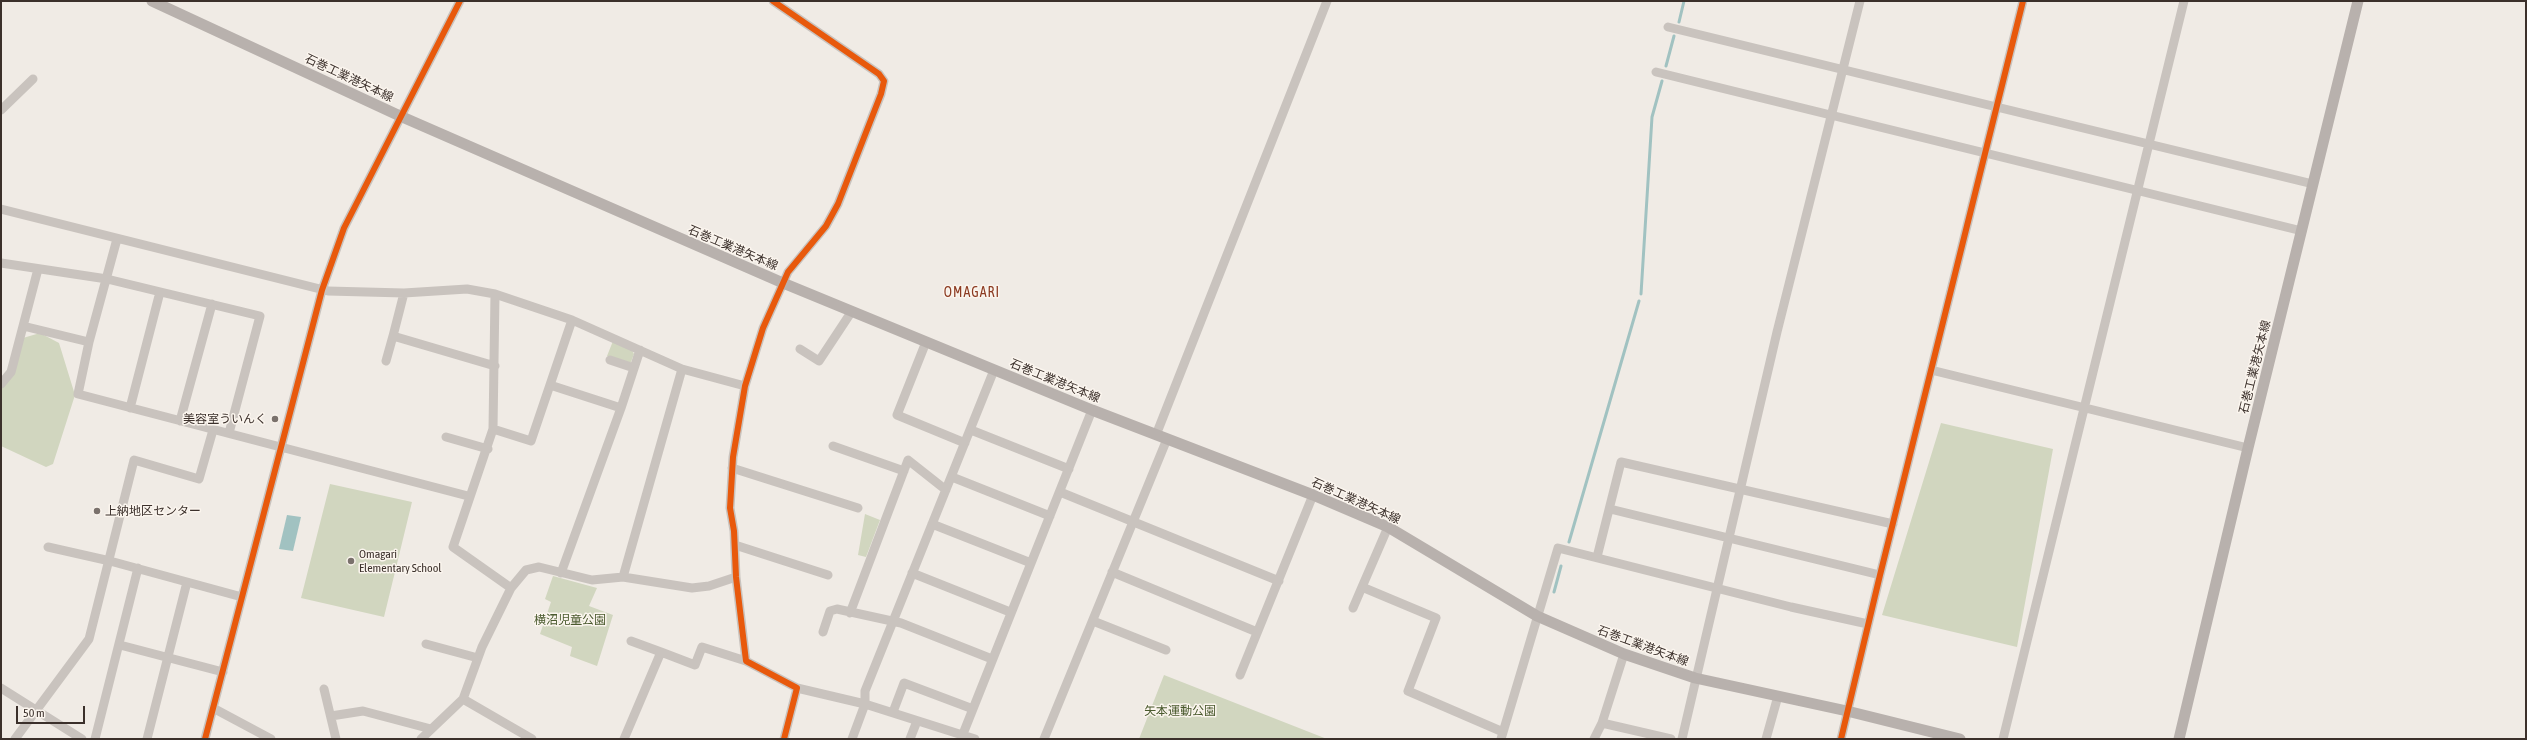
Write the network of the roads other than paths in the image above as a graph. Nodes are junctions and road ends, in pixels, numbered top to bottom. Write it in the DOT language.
graph roads {
  1 [pos="152,1"];
  2 [pos="460,1"];
  3 [pos="773,1"];
  4 [pos="1327,1"];
  5 [pos="1860,1"];
  6 [pos="2023,1"];
  7 [pos="2184,1"];
  8 [pos="2358,1"];
  9 [pos="1668,27"];
  10 [pos="1844,70"];
  11 [pos="1656,72"];
  12 [pos="33,80"];
  13 [pos="1997,109"];
  14 [pos="1,110"];
  15 [pos="400,116"];
  16 [pos="1833,116"];
  17 [pos="2150,146"];
  18 [pos="1986,154"];
  19 [pos="2313,184"];
  20 [pos="2139,191"];
  21 [pos="1,209"];
  22 [pos="2302,231"];
  23 [pos="117,239"];
  24 [pos="1,263"];
  25 [pos="38,269"];
  26 [pos="107,279"];
  27 [pos="783,283"];
  28 [pos="322,290"];
  29 [pos="160,292"];
  30 [pos="404,293"];
  31 [pos="495,294"];
  32 [pos="212,304"];
  33 [pos="852,311"];
  34 [pos="572,320"];
  35 [pos="23,326"];
  36 [pos="393,336"];
  37 [pos="89,342"];
  38 [pos="926,342"];
  39 [pos="800,349"];
  40 [pos="640,350"];
  41 [pos="610,360"];
  42 [pos="386,361"];
  43 [pos="495,366"];
  44 [pos="634,368"];
  45 [pos="682,369"];
  46 [pos="994,370"];
  47 [pos="1931,370"];
  48 [pos="1,384"];
  49 [pos="550,385"];
  50 [pos="745,386"];
  51 [pos="130,408"];
  52 [pos="621,408"];
  53 [pos="2084,408"];
  54 [pos="1092,410"];
  55 [pos="180,421"];
  56 [pos="493,429"];
  57 [pos="213,430"];
  58 [pos="971,430"];
  59 [pos="229,433"];
  60 [pos="1156,435"];
  61 [pos="446,437"];
  62 [pos="1167,439"];
  63 [pos="965,443"];
  64 [pos="282,446"];
  65 [pos="833,446"];
  66 [pos="2248,448"];
  67 [pos="488,449"];
  68 [pos="732,468"];
  69 [pos="1068,470"];
  70 [pos="904,471"];
  71 [pos="952,477"];
  72 [pos="1741,489"];
  73 [pos="946,490"];
  74 [pos="1060,492"];
  75 [pos="468,496"];
  76 [pos="1313,496"];
  77 [pos="858,508"];
  78 [pos="1610,509"];
  79 [pos="1050,516"];
  80 [pos="1133,521"];
  81 [pos="932,524"];
  82 [pos="1893,524"];
  83 [pos="1388,527"];
  84 [pos="1729,539"];
  85 [pos="735,545"];
  86 [pos="48,547"];
  87 [pos="1597,557"];
  88 [pos="110,561"];
  89 [pos="1031,563"];
  90 [pos="138,568"];
  91 [pos="1112,572"];
  92 [pos="561,573"];
  93 [pos="912,573"];
  94 [pos="828,574"];
  95 [pos="1880,575"];
  96 [pos="623,576"];
  97 [pos="736,577"];
  98 [pos="1279,581"];
  99 [pos="187,582"];
  100 [pos="1362,587"];
  101 [pos="511,588"];
  102 [pos="1718,588"];
  103 [pos="242,597"];
  104 [pos="1353,608"];
  105 [pos="850,612"];
  106 [pos="1010,612"];
  107 [pos="1536,616"];
  108 [pos="1093,621"];
  109 [pos="892,622"];
  110 [pos="1868,624"];
  111 [pos="823,632"];
  112 [pos="1257,632"];
  113 [pos="631,641"];
  114 [pos="426,644"];
  115 [pos="120,645"];
  116 [pos="1166,650"];
  117 [pos="661,652"];
  118 [pos="1624,654"];
  119 [pos="167,658"];
  120 [pos="478,658"];
  121 [pos="992,659"];
  122 [pos="746,661"];
  123 [pos="223,672"];
  124 [pos="1240,675"];
  125 [pos="1696,678"];
  126 [pos="1,688"];
  127 [pos="797,688"];
  128 [pos="324,689"];
  129 [pos="1778,696"];
  130 [pos="463,700"];
  131 [pos="865,704"];
  132 [pos="213,708"];
  133 [pos="973,709"];
  134 [pos="38,711"];
  135 [pos="1847,711"];
  136 [pos="893,712"];
  137 [pos="331,716"];
  138 [pos="917,721"];
  139 [pos="1602,722"];
  140 [pos="431,729"];
  141 [pos="520,736"];
  142 [pos="1502,736"];
  143 [pos="962,737"];
  144 [pos="16,739"];
  145 [pos="82,739"];
  146 [pos="95,739"];
  147 [pos="147,739"];
  148 [pos="205,739"];
  149 [pos="271,739"];
  150 [pos="336,739"];
  151 [pos="422,739"];
  152 [pos="532,739"];
  153 [pos="624,739"];
  154 [pos="630,739"];
  155 [pos="784,739"];
  156 [pos="852,739"];
  157 [pos="910,739"];
  158 [pos="975,739"];
  159 [pos="1044,739"];
  160 [pos="1594,739"];
  161 [pos="1670,739"];
  162 [pos="1682,739"];
  163 [pos="1766,739"];
  164 [pos="1841,739"];
  165 [pos="1960,739"];
  166 [pos="2003,739"];
  167 [pos="2179,739"];
  1 -- 15 [label="main road, 石巻工業港矢本線"];
  2 -- 15 [label="street"];
  3 -- 27 [label="street"];
  4 -- 60 [label="street"];
  5 -- 10 [label="street"];
  6 -- 13 [label="street"];
  7 -- 17 [label="street"];
  8 -- 19 [label="main road, 石巻工業港矢本線"];
  9 -- 10 [label="street"];
  10 -- 13 [label="street"];
  10 -- 16 [label="street"];
  11 -- 16 [label="street"];
  12 -- 14 [label="street"];
  13 -- 17 [label="street"];
  13 -- 18 [label="street"];
  15 -- 27 [label="main road, 石巻工業港矢本線"];
  15 -- 28 [label="street"];
  16 -- 18 [label="street"];
  16 -- 72 [label="street"];
  17 -- 19 [label="street"];
  17 -- 20 [label="street"];
  18 -- 20 [label="street"];
  18 -- 47 [label="street"];
  19 -- 22 [label="main road, 石巻工業港矢本線"];
  20 -- 22 [label="street"];
  20 -- 53 [label="street"];
  21 -- 23 [label="street"];
  22 -- 66 [label="main road, 石巻工業港矢本線"];
  23 -- 26 [label="street"];
  23 -- 28 [label="street"];
  24 -- 25 [label="street"];
  25 -- 26 [label="street"];
  25 -- 35 [label="street"];
  26 -- 29 [label="street"];
  26 -- 37 [label="street"];
  27 -- 33 [label="main road, 石巻工業港矢本線"];
  27 -- 50 [label="street"];
  28 -- 30 [label="street"];
  28 -- 64 [label="street"];
  29 -- 32 [label="street"];
  29 -- 51 [label="street"];
  30 -- 31 [label="street"];
  30 -- 36 [label="street"];
  31 -- 34 [label="street"];
  31 -- 43 [label="street"];
  32 -- 55 [label="street"];
  32 -- 59 [label="street"];
  33 -- 38 [label="main road, 石巻工業港矢本線"];
  33 -- 39 [label="street"];
  34 -- 40 [label="street"];
  34 -- 49 [label="street"];
  35 -- 37 [label="street"];
  35 -- 48 [label="street"];
  36 -- 42 [label="street"];
  36 -- 43 [label="street"];
  37 -- 51 [label="street"];
  38 -- 46 [label="main road, 石巻工業港矢本線"];
  38 -- 63 [label="street"];
  40 -- 44 [label="street"];
  40 -- 45 [label="street"];
  41 -- 44 [label="street"];
  43 -- 56 [label="street"];
  44 -- 52 [label="street"];
  45 -- 50 [label="street"];
  45 -- 96 [label="street"];
  46 -- 54 [label="main road, 石巻工業港矢本線"];
  46 -- 58 [label="street"];
  47 -- 53 [label="street"];
  47 -- 82 [label="street"];
  49 -- 52 [label="street"];
  49 -- 56 [label="street"];
  50 -- 68 [label="street"];
  51 -- 55 [label="street"];
  52 -- 92 [label="street"];
  53 -- 66 [label="street"];
  53 -- 166 [label="street"];
  54 -- 60 [label="main road, 石巻工業港矢本線"];
  54 -- 69 [label="street"];
  55 -- 57 [label="street"];
  56 -- 67 [label="street"];
  57 -- 59 [label="street"];
  57 -- 88 [label="street"];
  58 -- 63 [label="street"];
  58 -- 69 [label="street"];
  59 -- 64 [label="street"];
  60 -- 62 [label="main road, 石巻工業港矢本線"];
  61 -- 67 [label="street"];
  62 -- 76 [label="main road, 石巻工業港矢本線"];
  62 -- 80 [label="street"];
  63 -- 71 [label="street"];
  64 -- 75 [label="street"];
  64 -- 103 [label="street"];
  65 -- 70 [label="street"];
  66 -- 167 [label="main road, 石巻工業港矢本線"];
  67 -- 75 [label="street"];
  68 -- 77 [label="street"];
  68 -- 85 [label="street"];
  69 -- 74 [label="street"];
  70 -- 73 [label="street"];
  70 -- 105 [label="street"];
  71 -- 73 [label="street"];
  71 -- 79 [label="street"];
  72 -- 78 [label="street"];
  72 -- 82 [label="street"];
  72 -- 84 [label="street"];
  73 -- 81 [label="street"];
  74 -- 79 [label="street"];
  74 -- 80 [label="street"];
  75 -- 101 [label="street"];
  76 -- 83 [label="main road, 石巻工業港矢本線"];
  76 -- 98 [label="street"];
  78 -- 84 [label="street"];
  78 -- 87 [label="street"];
  79 -- 89 [label="street"];
  80 -- 91 [label="street"];
  80 -- 98 [label="street"];
  81 -- 89 [label="street"];
  81 -- 93 [label="street"];
  82 -- 95 [label="street"];
  83 -- 100 [label="street"];
  83 -- 107 [label="main road, 石巻工業港矢本線"];
  84 -- 95 [label="street"];
  84 -- 102 [label="street"];
  85 -- 94 [label="street"];
  85 -- 97 [label="street"];
  86 -- 88 [label="street"];
  87 -- 102 [label="street"];
  87 -- 107 [label="street"];
  88 -- 90 [label="street"];
  88 -- 134 [label="street"];
  89 -- 106 [label="street"];
  90 -- 99 [label="street"];
  90 -- 115 [label="street"];
  91 -- 108 [label="street"];
  91 -- 112 [label="street"];
  92 -- 96 [label="street"];
  92 -- 101 [label="street"];
  93 -- 106 [label="street"];
  93 -- 109 [label="street"];
  95 -- 110 [label="street"];
  96 -- 97 [label="street"];
  97 -- 122 [label="street"];
  98 -- 112 [label="street"];
  99 -- 103 [label="street"];
  99 -- 119 [label="street"];
  100 -- 104 [label="street"];
  100 -- 142 [label="street"];
  101 -- 120 [label="street"];
  102 -- 110 [label="street"];
  102 -- 125 [label="street"];
  103 -- 123 [label="street"];
  105 -- 109 [label="street"];
  105 -- 111 [label="street"];
  106 -- 121 [label="street"];
  107 -- 118 [label="main road, 石巻工業港矢本線"];
  107 -- 142 [label="street"];
  108 -- 116 [label="street"];
  108 -- 159 [label="street"];
  109 -- 121 [label="street"];
  109 -- 131 [label="street"];
  110 -- 135 [label="street"];
  112 -- 124 [label="street"];
  113 -- 117 [label="street"];
  114 -- 120 [label="street"];
  115 -- 119 [label="street"];
  115 -- 146 [label="street"];
  117 -- 122 [label="street"];
  117 -- 153 [label="street"];
  118 -- 125 [label="main road, 石巻工業港矢本線"];
  118 -- 139 [label="street"];
  119 -- 123 [label="street"];
  119 -- 147 [label="street"];
  120 -- 130 [label="street"];
  121 -- 133 [label="street"];
  122 -- 127 [label="street"];
  123 -- 132 [label="street"];
  125 -- 129 [label="main road, 石巻工業港矢本線"];
  125 -- 162 [label="street"];
  126 -- 134 [label="street"];
  127 -- 131 [label="street"];
  127 -- 155 [label="street"];
  128 -- 137 [label="street"];
  129 -- 135 [label="main road, 石巻工業港矢本線"];
  129 -- 163 [label="street"];
  130 -- 140 [label="street"];
  130 -- 141 [label="street"];
  131 -- 136 [label="street"];
  131 -- 156 [label="street"];
  132 -- 148 [label="street"];
  132 -- 149 [label="street"];
  133 -- 136 [label="street"];
  133 -- 143 [label="street"];
  134 -- 144 [label="street"];
  134 -- 145 [label="street"];
  135 -- 164 [label="street"];
  135 -- 165 [label="main road, 石巻工業港矢本線"];
  136 -- 138 [label="street"];
  137 -- 140 [label="street"];
  137 -- 150 [label="street"];
  138 -- 143 [label="street"];
  138 -- 157 [label="street"];
  139 -- 160 [label="street"];
  139 -- 161 [label="street"];
  140 -- 151 [label="street"];
  141 -- 152 [label="street"];
  143 -- 158 [label="street"];
  153 -- 154 [label="street"];
}
